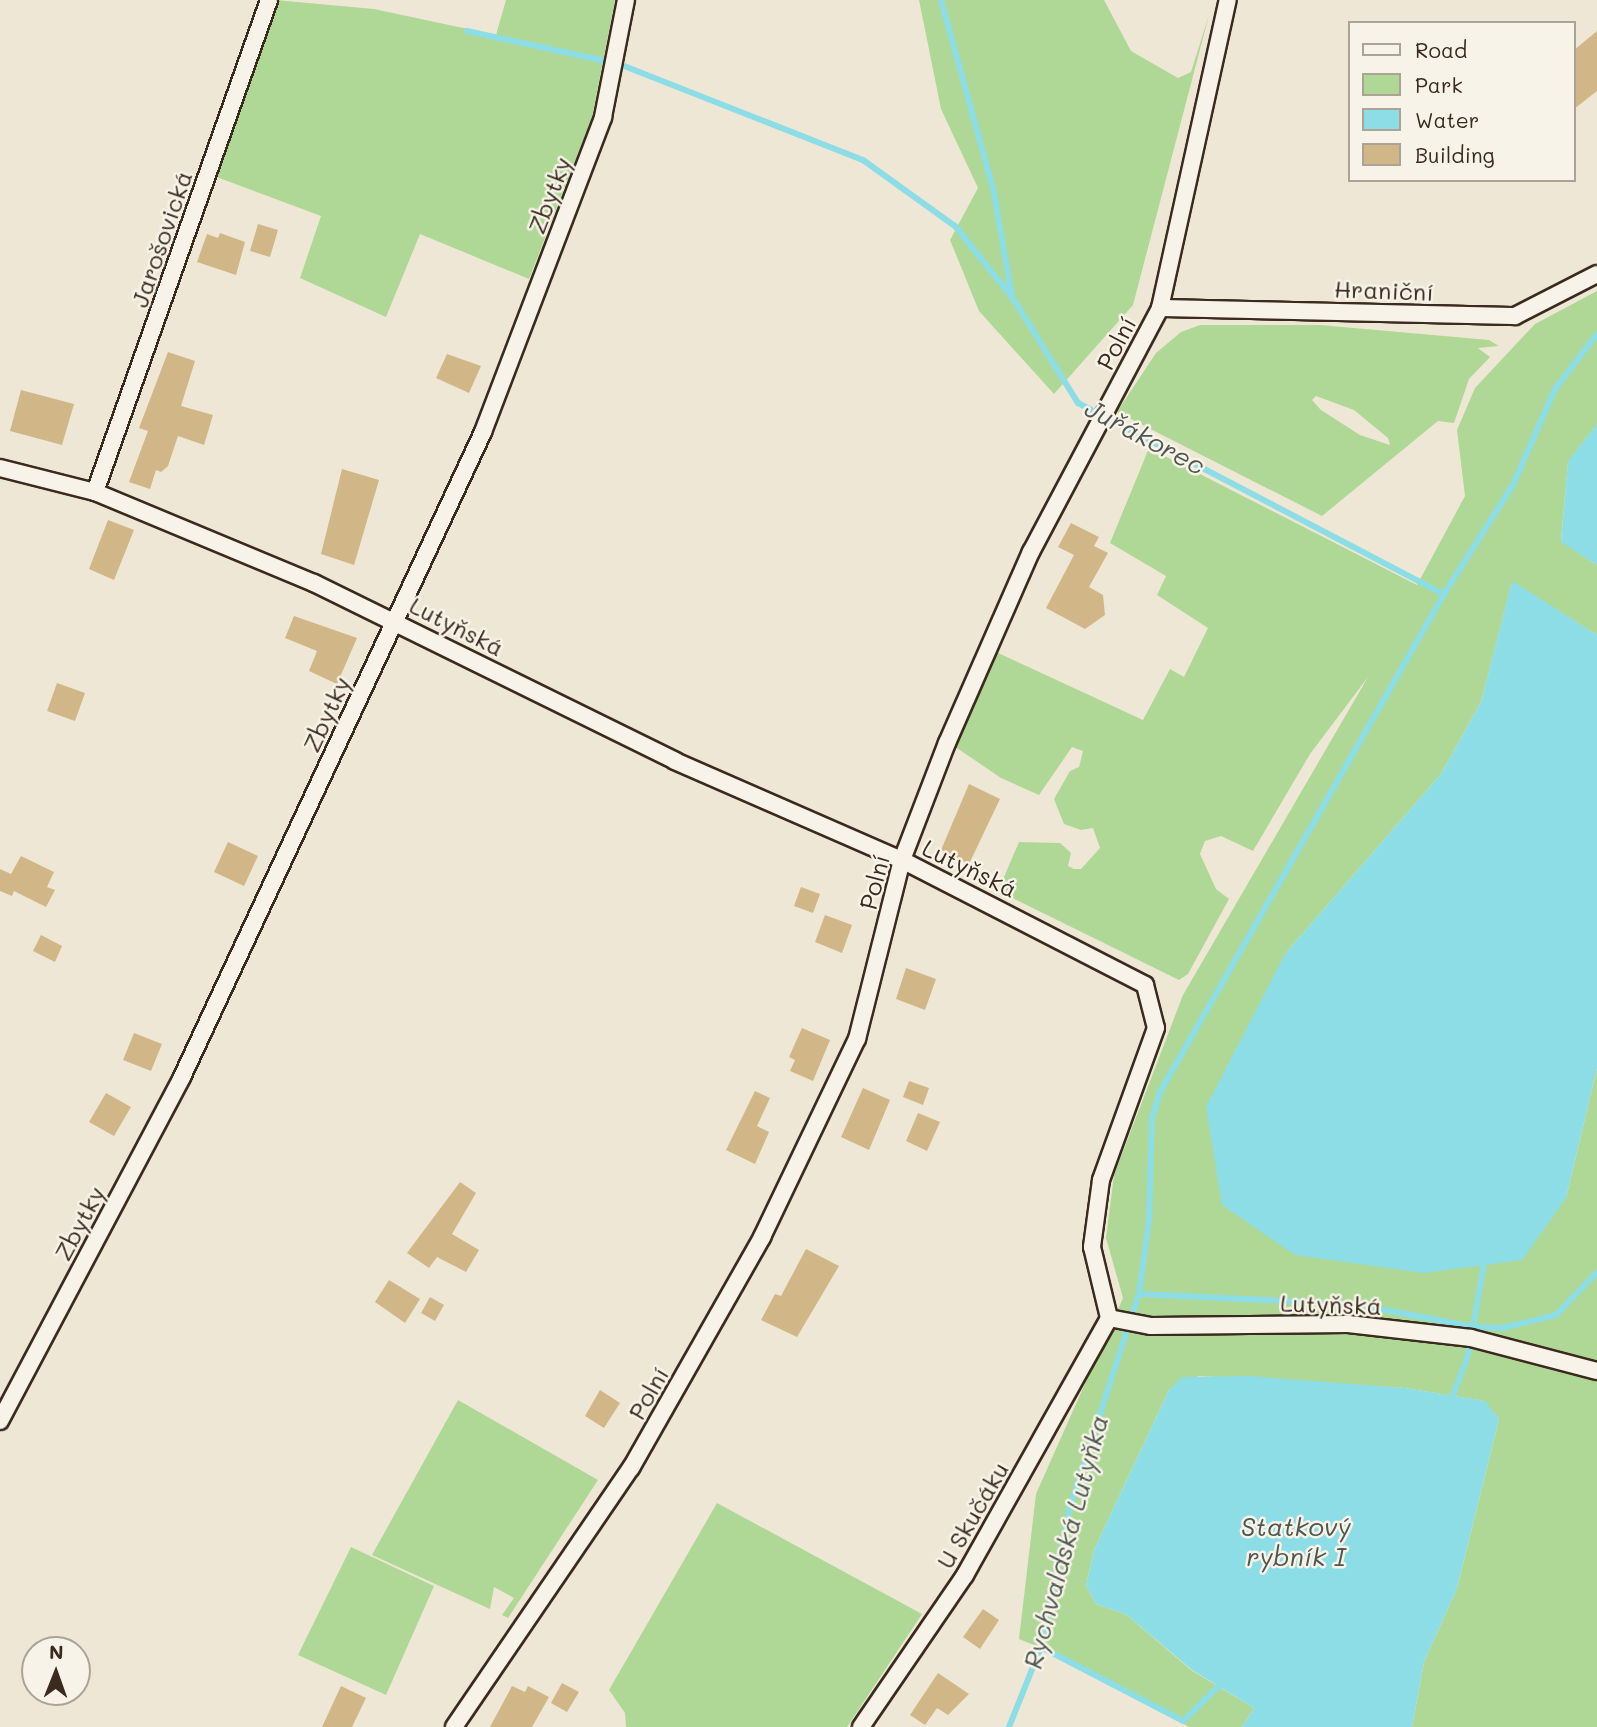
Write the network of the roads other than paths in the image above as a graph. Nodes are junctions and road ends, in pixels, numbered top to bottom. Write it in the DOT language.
graph roads {
  1 [pos="269,0"];
  2 [pos="626,0"];
  3 [pos="1228,0"];
  4 [pos="1597,274"];
  5 [pos="1160,308"];
  6 [pos="0,468"];
  7 [pos="95,492"];
  8 [pos="396,620"];
  9 [pos="902,860"];
  10 [pos="1109,1318"];
  11 [pos="1597,1371"];
  12 [pos="0,1420"];
  13 [pos="454,1727"];
  14 [pos="861,1727"];
  1 -- 7 [label="street, Jarošovická"];
  2 -- 8 [label="street, Zbytky"];
  3 -- 5 [label="street, Polní"];
  4 -- 5 [label="street, Hraniční"];
  5 -- 9 [label="street, Polní"];
  6 -- 7 [label="street, Lutyňská"];
  7 -- 8 [label="street, Lutyňská"];
  8 -- 9 [label="street, Lutyňská"];
  8 -- 12 [label="street, Zbytky"];
  9 -- 10 [label="street, Lutyňská"];
  9 -- 13 [label="street, Polní"];
  10 -- 11 [label="street, Lutyňská"];
  10 -- 14 [label="street, U Skučáku"];
}
